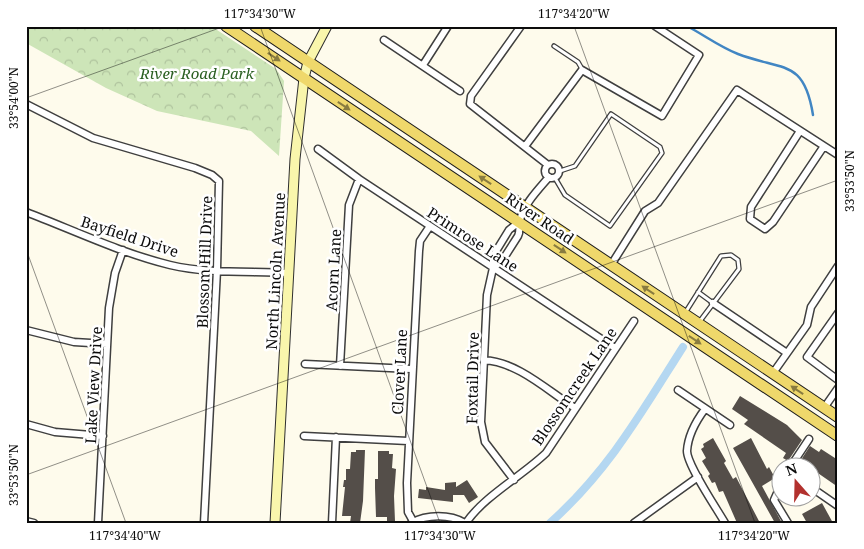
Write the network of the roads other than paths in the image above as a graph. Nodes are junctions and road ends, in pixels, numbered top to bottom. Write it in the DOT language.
graph roads {
  1 [pos="226,26"];
  2 [pos="255,26"];
  3 [pos="327,26"];
  4 [pos="448,26"];
  5 [pos="521,26"];
  6 [pos="655,26"];
  7 [pos="384,40"];
  8 [pos="554,46"];
  9 [pos="308,62"];
  10 [pos="423,65"];
  11 [pos="582,70"];
  12 [pos="304,78"];
  13 [pos="460,91"];
  14 [pos="26,104"];
  15 [pos="800,131"];
  16 [pos="526,146"];
  17 [pos="824,146"];
  18 [pos="318,149"];
  19 [pos="838,155"];
  20 [pos="548,165"];
  21 [pos="560,171"];
  22 [pos="552,178"];
  23 [pos="359,179"];
  24 [pos="526,208"];
  25 [pos="26,212"];
  26 [pos="519,222"];
  27 [pos="430,226"];
  28 [pos="501,242"];
  29 [pos="510,248"];
  30 [pos="123,250"];
  31 [pos="611,265"];
  32 [pos="838,266"];
  33 [pos="493,268"];
  34 [pos="217,270"];
  35 [pos="288,273"];
  36 [pos="698,292"];
  37 [pos="713,304"];
  38 [pos="838,313"];
  39 [pos="684,314"];
  40 [pos="634,321"];
  41 [pos="698,323"];
  42 [pos="26,330"];
  43 [pos="107,344"];
  44 [pos="615,348"];
  45 [pos="788,353"];
  46 [pos="484,360"];
  47 [pos="305,364"];
  48 [pos="340,366"];
  49 [pos="411,369"];
  50 [pos="773,373"];
  51 [pos="838,380"];
  52 [pos="838,388"];
  53 [pos="678,390"];
  54 [pos="575,408"];
  55 [pos="705,408"];
  56 [pos="824,408"];
  57 [pos="838,417"];
  58 [pos="26,424"];
  59 [pos="730,425"];
  60 [pos="103,436"];
  61 [pos="304,436"];
  62 [pos="838,436"];
  63 [pos="336,437"];
  64 [pos="809,439"];
  65 [pos="408,441"];
  66 [pos="798,456"];
  67 [pos="698,477"];
  68 [pos="514,480"];
  69 [pos="822,495"];
  70 [pos="778,506"];
  71 [pos="838,506"];
  72 [pos="26,521"];
  73 [pos="412,522"];
  74 [pos="637,522"];
  75 [pos="34,523"];
  76 [pos="98,523"];
  77 [pos="204,523"];
  78 [pos="275,523"];
  79 [pos="332,523"];
  80 [pos="466,523"];
  81 [pos="725,523"];
  82 [pos="788,523"];
  1 -- 12 [label="main road, River Road, one-way"];
  2 -- 9 [label="main road, River Road"];
  3 -- 9 [label="main road, North Lincoln Avenue"];
  4 -- 10 [label="street"];
  5 -- 16 [label="street"];
  6 -- 11 [label="street"];
  7 -- 10 [label="street"];
  8 -- 11 [label="lane"];
  9 -- 12 [label="main road, North Lincoln Avenue"];
  24 -- 9 [label="main road, River Road, one-way"];
  10 -- 13 [label="street"];
  11 -- 16 [label="street"];
  12 -- 26 [label="main road, River Road, one-way"];
  12 -- 35 [label="main road, North Lincoln Avenue"];
  14 -- 34 [label="street, Blossom Hill Drive"];
  15 -- 17 [label="street"];
  15 -- 17 [label="street"];
  15 -- 31 [label="street"];
  16 -- 20 [label="street"];
  17 -- 19 [label="street"];
  18 -- 23 [label="street, Primrose Lane"];
  20 -- 21 [label="street"];
  20 -- 22 [label="street"];
  21 -- 22 [label="street"];
  21 -- 22 [label="lane"];
  22 -- 24 [label="street"];
  23 -- 27 [label="street, Primrose Lane"];
  23 -- 48 [label="street, Acorn Lane"];
  24 -- 26 [label="street"];
  24 -- 31 [label="main road, River Road"];
  25 -- 30 [label="street, Bayfield Drive"];
  26 -- 28 [label="street, Foxtail Drive"];
  26 -- 29 [label="street, Foxtail Drive"];
  26 -- 62 [label="main road, River Road, one-way"];
  27 -- 33 [label="street, Primrose Lane"];
  27 -- 49 [label="street, Clover Lane"];
  28 -- 29 [label="lane"];
  28 -- 33 [label="street, Foxtail Drive"];
  29 -- 33 [label="street, Foxtail Drive"];
  30 -- 34 [label="street, Bayfield Drive"];
  30 -- 43 [label="street, Lake View Drive"];
  39 -- 31 [label="main road, River Road, one-way"];
  32 -- 45 [label="street"];
  33 -- 44 [label="street, Primrose Lane"];
  33 -- 46 [label="street, Foxtail Drive"];
  34 -- 35 [label="street, Bayfield Drive"];
  34 -- 77 [label="street, Blossom Hill Drive"];
  35 -- 78 [label="main road, North Lincoln Avenue"];
  36 -- 37 [label="lane"];
  36 -- 37 [label="lane"];
  36 -- 39 [label="lane"];
  37 -- 41 [label="lane"];
  37 -- 45 [label="street"];
  38 -- 51 [label="street"];
  39 -- 41 [label="main road, River Road"];
  40 -- 44 [label="street, Blossomcreek Lane"];
  41 -- 50 [label="main road, River Road"];
  42 -- 43 [label="street"];
  43 -- 60 [label="street, Lake View Drive"];
  44 -- 54 [label="street, Blossomcreek Lane"];
  45 -- 50 [label="street"];
  46 -- 54 [label="street"];
  46 -- 68 [label="street, Foxtail Drive"];
  47 -- 48 [label="street"];
  48 -- 49 [label="street"];
  49 -- 65 [label="street, Clover Lane"];
  56 -- 50 [label="main road, River Road, one-way"];
  52 -- 56 [label="street"];
  53 -- 55 [label="street"];
  54 -- 68 [label="street, Blossomcreek Lane"];
  55 -- 59 [label="street"];
  55 -- 67 [label="street"];
  56 -- 57 [label="main road, River Road"];
  58 -- 60 [label="street"];
  60 -- 76 [label="street, Lake View Drive"];
  61 -- 63 [label="street"];
  63 -- 65 [label="street"];
  63 -- 79 [label="street"];
  64 -- 66 [label="street"];
  65 -- 73 [label="street, Clover Lane"];
  67 -- 74 [label="street"];
  67 -- 81 [label="street"];
  68 -- 80 [label="street, Blossomcreek Lane"];
  69 -- 71 [label="street"];
  70 -- 82 [label="street"];
  72 -- 75 [label="street"];
  73 -- 80 [label="street"];
}
